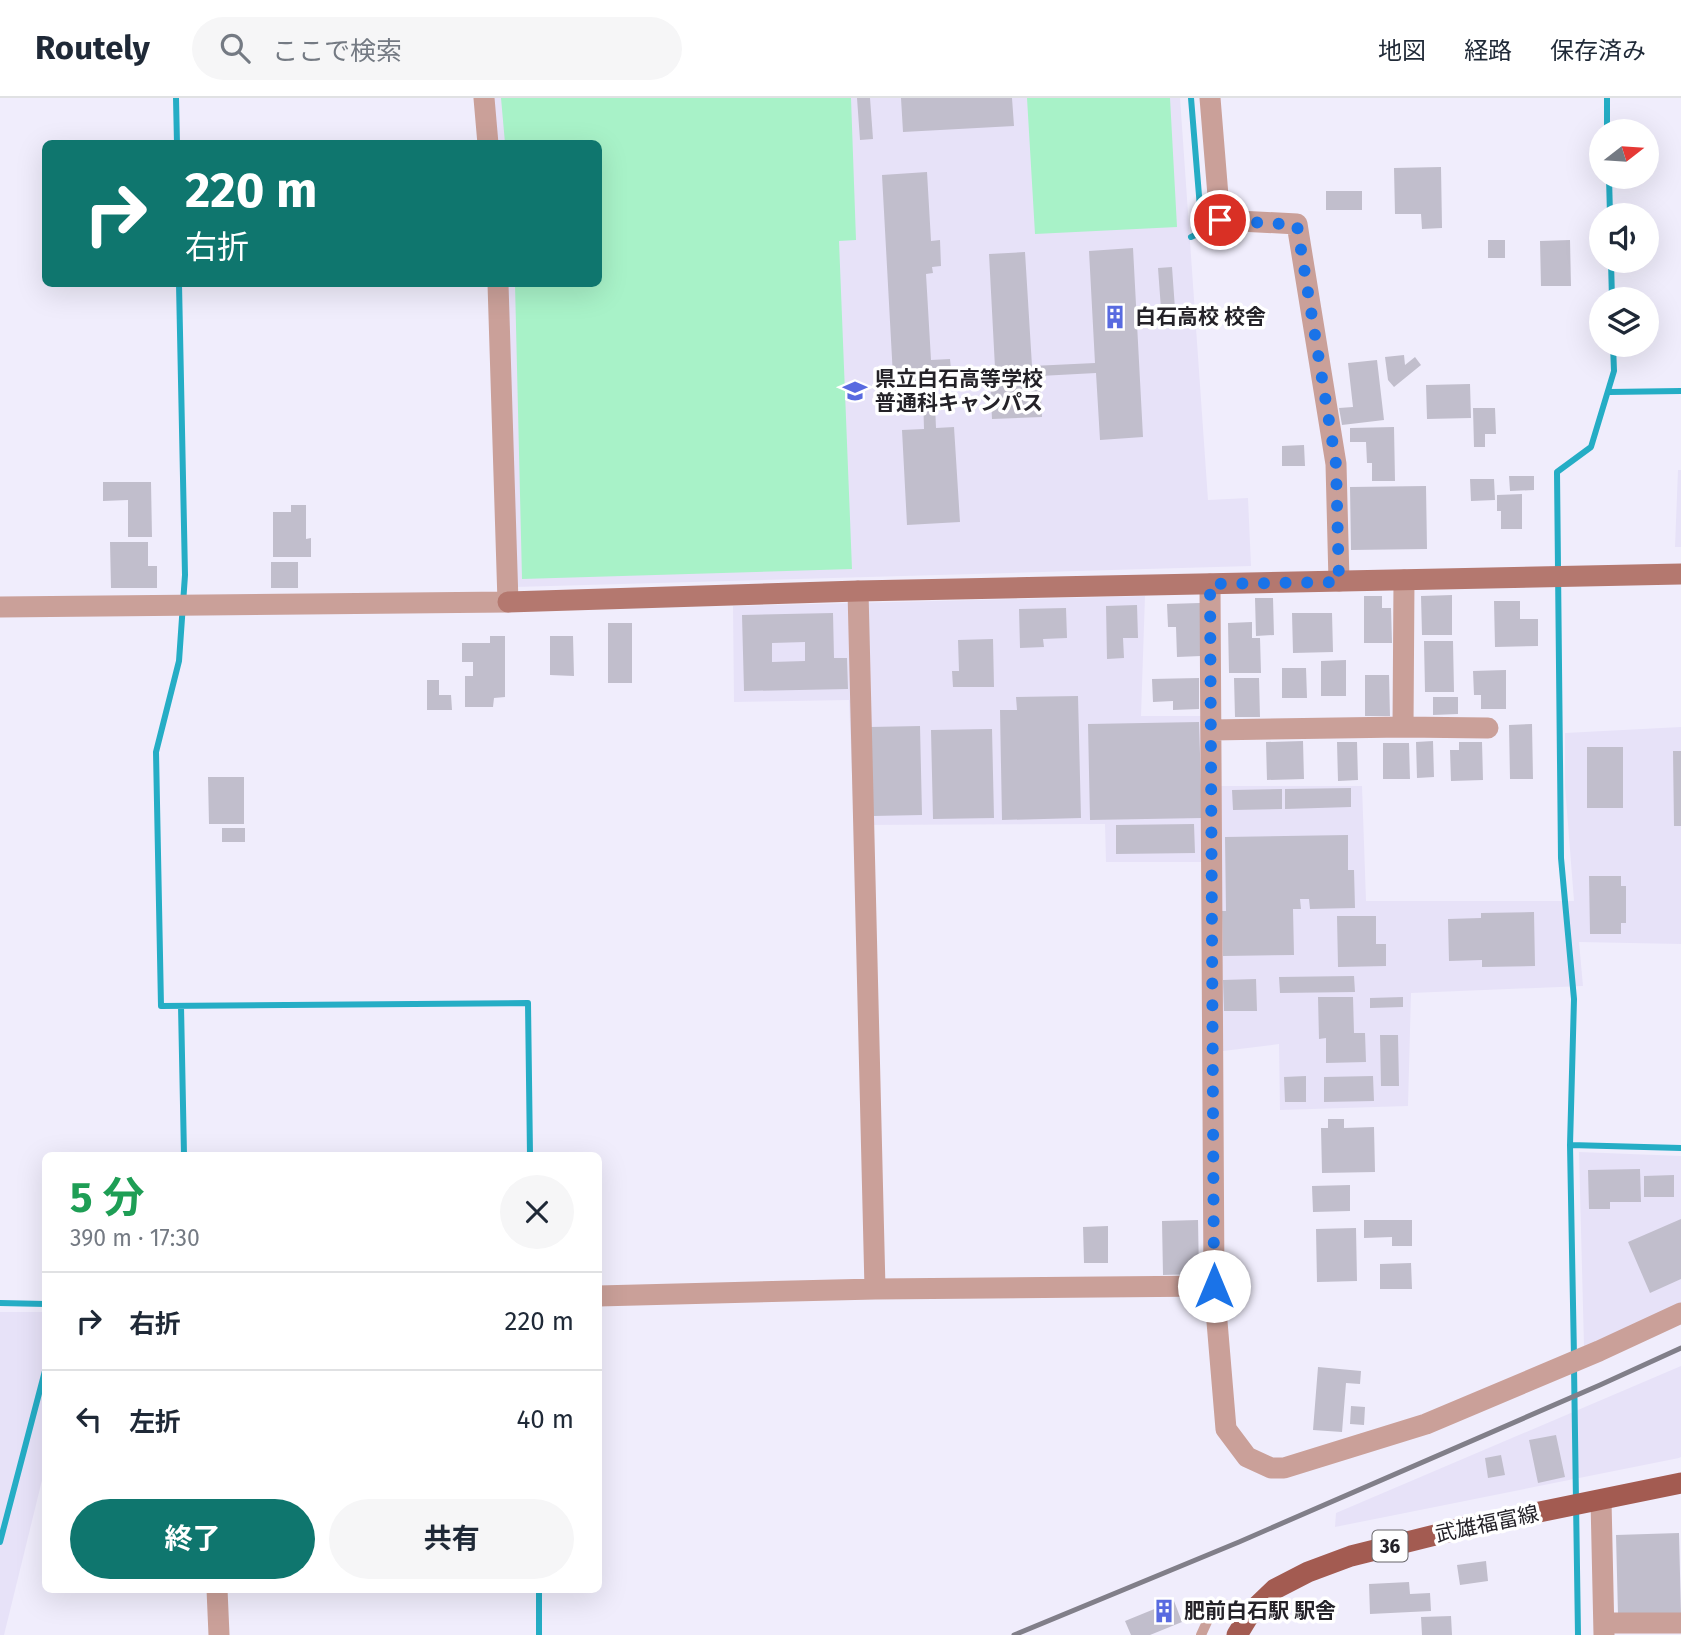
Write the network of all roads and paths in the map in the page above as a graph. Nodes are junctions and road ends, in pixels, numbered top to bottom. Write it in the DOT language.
graph roads {
  1 [pos="484,98"];
  2 [pos="1210,98"];
  3 [pos="488,140"];
  4 [pos="498,287"];
  5 [pos="1681,574"];
  6 [pos="1404,580"];
  7 [pos="1339,582"];
  8 [pos="1210,584"];
  9 [pos="858,591"];
  10 [pos="508,602"];
  11 [pos="0,607"];
  12 [pos="1403,727"];
  13 [pos="1488,728"];
  14 [pos="1211,730"];
  15 [pos="1214,1286"];
  16 [pos="875,1289"];
  17 [pos="602,1296"];
  18 [pos="1681,1312"];
  19 [pos="1681,1483"];
  20 [pos="1596,1501"];
  21 [pos="217,1593"];
  22 [pos="1251,1612"];
  23 [pos="1681,1623"];
  24 [pos="1604,1629"];
  25 [pos="219,1635"];
  26 [pos="1201,1635"];
  27 [pos="1237,1635"];
  1 -- 3 [label="street"];
  2 -- 7 [label="street"];
  4 -- 10 [label="street"];
  5 -- 6 [label="street"];
  6 -- 7 [label="street"];
  6 -- 12 [label="street"];
  7 -- 8 [label="street"];
  8 -- 9 [label="street"];
  8 -- 14 [label="street"];
  9 -- 10 [label="street"];
  9 -- 16 [label="street"];
  10 -- 11 [label="street"];
  12 -- 13 [label="street"];
  12 -- 14 [label="street"];
  14 -- 15 [label="street"];
  15 -- 16 [label="street"];
  15 -- 18 [label="street"];
  16 -- 17 [label="street"];
  19 -- 20 [label="main road, 武雄福富線 / 36"];
  20 -- 22 [label="main road, 武雄福富線 / 36"];
  20 -- 24 [label="street"];
  21 -- 25 [label="street"];
  22 -- 26 [label="lane"];
  22 -- 27 [label="main road, 武雄福富線 / 36"];
  23 -- 24 [label="street"];
}
